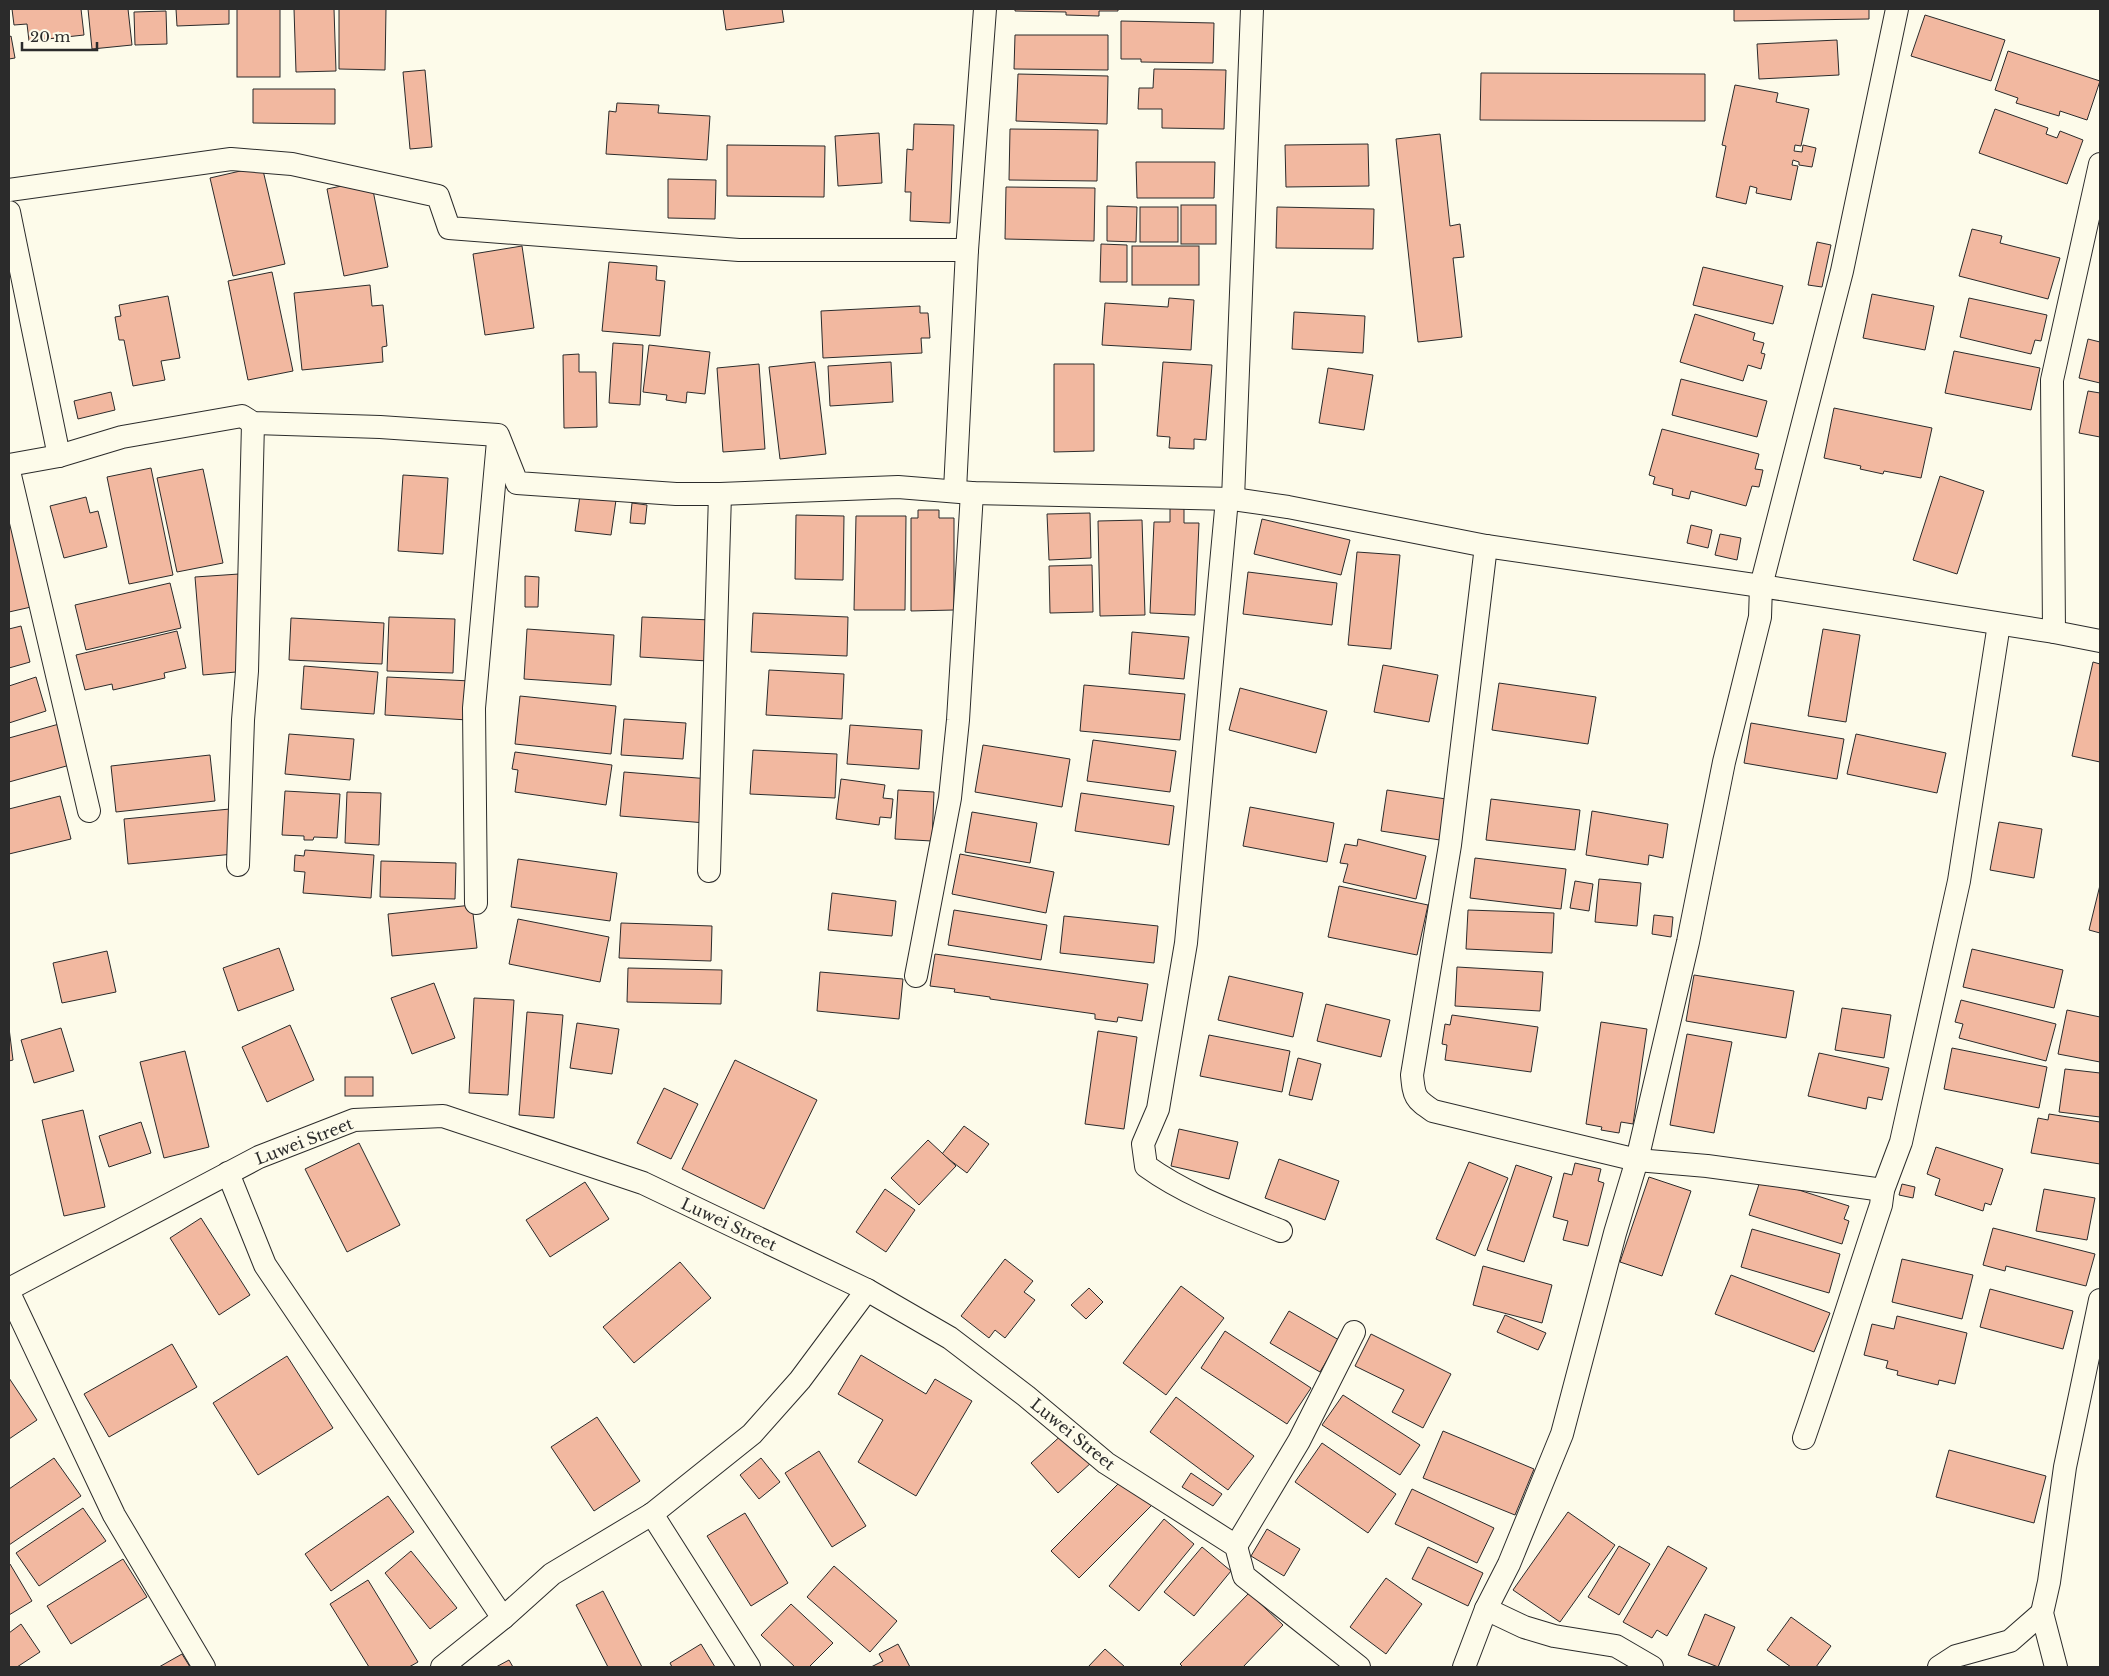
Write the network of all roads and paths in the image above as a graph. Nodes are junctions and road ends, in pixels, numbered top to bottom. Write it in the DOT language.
graph roads {
  1 [pos="985,9"];
  2 [pos="1252,9"];
  3 [pos="1897,9"];
  4 [pos="2100,164"];
  5 [pos="9,190"];
  6 [pos="9,212"];
  7 [pos="966,250"];
  8 [pos="253,423"];
  9 [pos="498,435"];
  10 [pos="59,456"];
  11 [pos="9,465"];
  12 [pos="9,471"];
  13 [pos="964,492"];
  14 [pos="720,494"];
  15 [pos="1230,498"];
  16 [pos="1486,546"];
  17 [pos="1761,586"];
  18 [pos="1999,624"];
  19 [pos="2054,632"];
  20 [pos="2100,641"];
  21 [pos="89,811"];
  22 [pos="238,865"];
  23 [pos="709,871"];
  24 [pos="476,903"];
  25 [pos="916,976"];
  26 [pos="1637,1160"];
  27 [pos="228,1173"];
  28 [pos="1883,1190"];
  29 [pos="1281,1230"];
  30 [pos="9,1289"];
  31 [pos="867,1290"];
  32 [pos="9,1293"];
  33 [pos="2100,1300"];
  34 [pos="1354,1332"];
  35 [pos="1804,1438"];
  36 [pos="652,1514"];
  37 [pos="1236,1546"];
  38 [pos="1486,1609"];
  39 [pos="2042,1613"];
  40 [pos="503,1618"];
  41 [pos="204,1667"];
  42 [pos="442,1667"];
  43 [pos="749,1667"];
  44 [pos="1359,1667"];
  45 [pos="1464,1667"];
  46 [pos="1652,1667"];
  47 [pos="1939,1667"];
  48 [pos="2056,1667"];
  1 -- 7 [label="street"];
  2 -- 15 [label="street"];
  3 -- 17 [label="street"];
  4 -- 19 [label="street"];
  5 -- 7 [label="street"];
  6 -- 10 [label="street"];
  7 -- 13 [label="street"];
  8 -- 9 [label="street"];
  8 -- 10 [label="street"];
  8 -- 22 [label="street"];
  9 -- 14 [label="street"];
  9 -- 24 [label="street"];
  10 -- 11 [label="street"];
  12 -- 21 [label="street"];
  13 -- 14 [label="street"];
  13 -- 15 [label="street"];
  13 -- 25 [label="street"];
  14 -- 23 [label="street"];
  15 -- 16 [label="street"];
  15 -- 29 [label="street"];
  16 -- 17 [label="street"];
  16 -- 26 [label="street"];
  17 -- 18 [label="street"];
  17 -- 26 [label="street"];
  18 -- 19 [label="street"];
  18 -- 28 [label="street"];
  19 -- 20 [label="street"];
  26 -- 28 [label="street"];
  26 -- 38 [label="street"];
  27 -- 30 [label="street, Luwei Street"];
  27 -- 31 [label="street, Luwei Street"];
  27 -- 40 [label="street"];
  28 -- 35 [label="street"];
  31 -- 36 [label="street"];
  31 -- 37 [label="street, Luwei Street"];
  32 -- 41 [label="street"];
  33 -- 39 [label="street"];
  34 -- 37 [label="street"];
  36 -- 40 [label="street"];
  36 -- 43 [label="street"];
  37 -- 44 [label="street"];
  38 -- 45 [label="street"];
  38 -- 46 [label="street"];
  39 -- 47 [label="street"];
  39 -- 48 [label="street"];
  40 -- 42 [label="street"];
}
